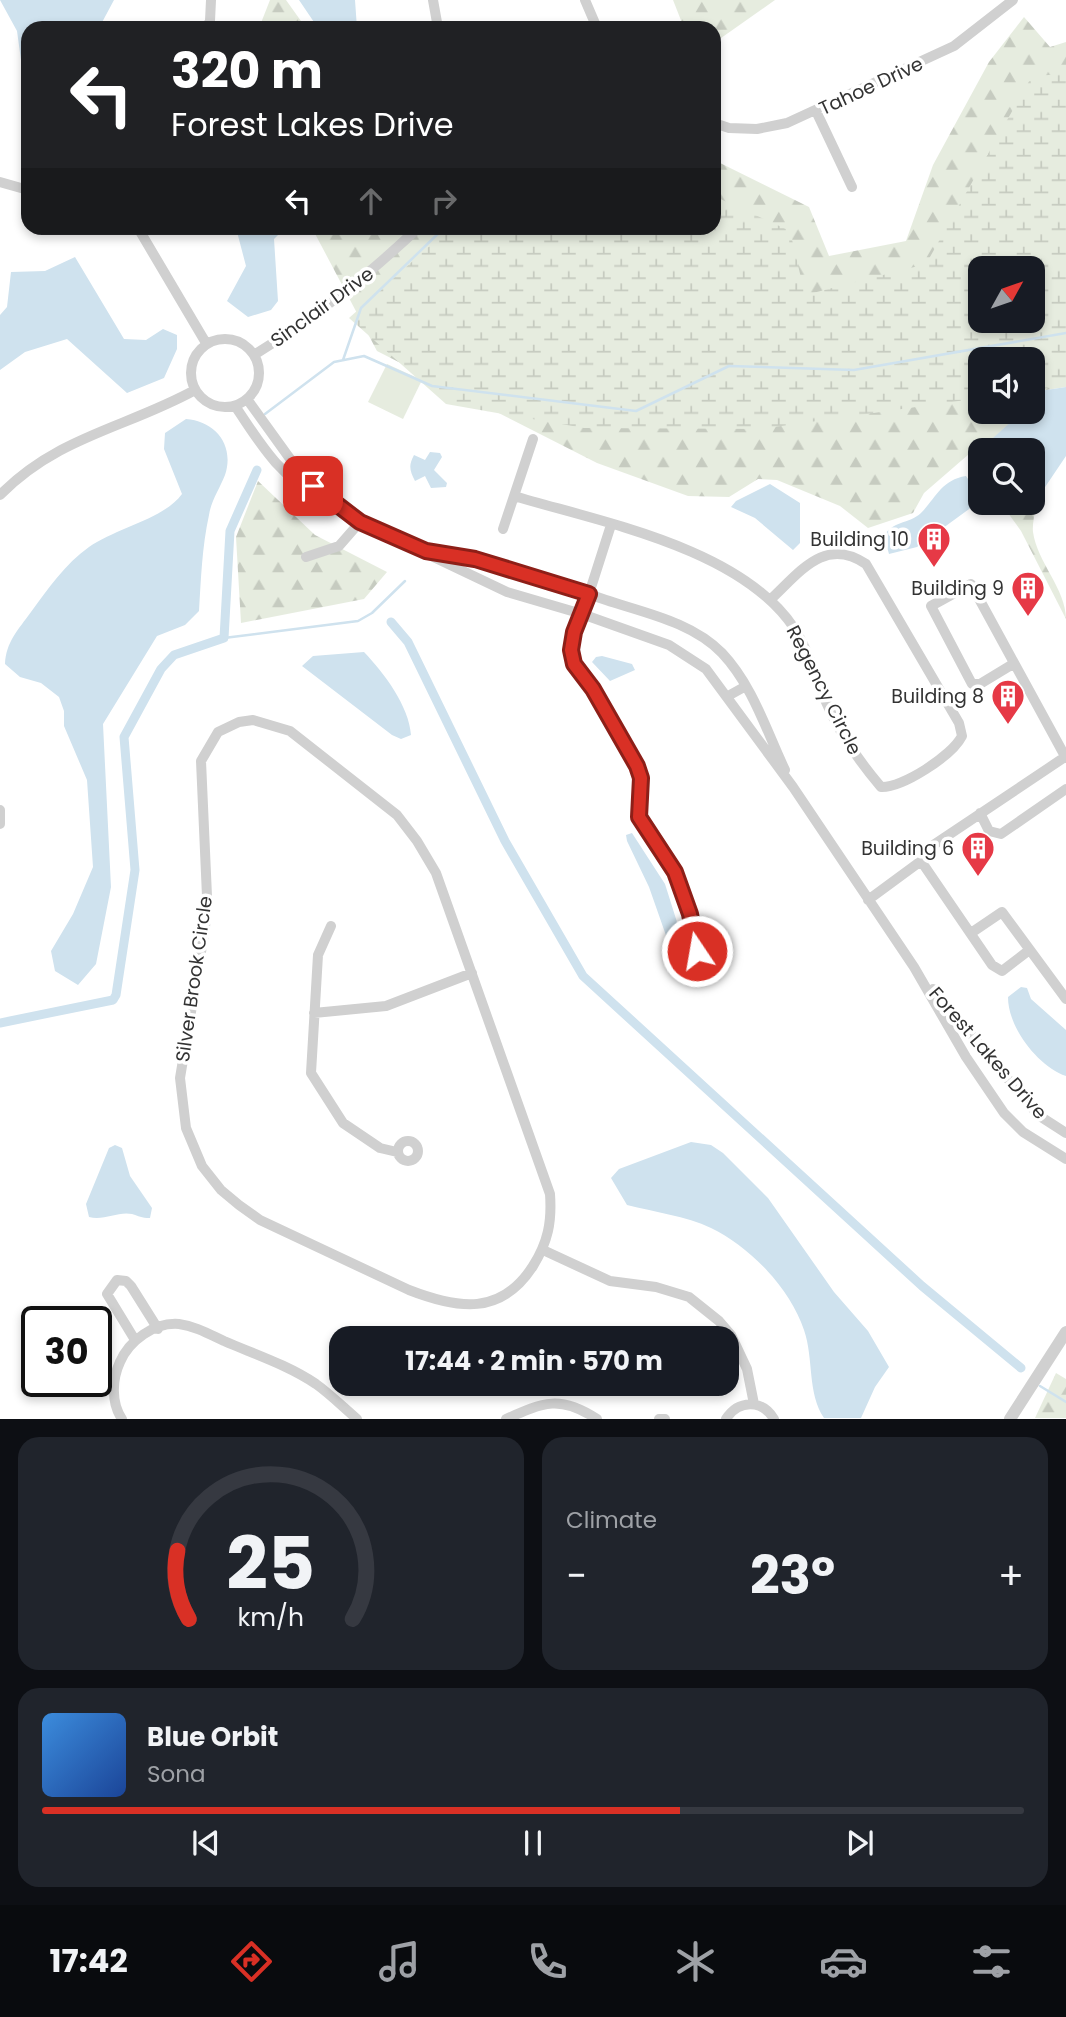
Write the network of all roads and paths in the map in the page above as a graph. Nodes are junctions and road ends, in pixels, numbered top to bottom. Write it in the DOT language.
graph roads {
  1 [pos="211,0"];
  2 [pos="433,0"];
  3 [pos="585,0"];
  4 [pos="1013,0"];
  5 [pos="210,21"];
  6 [pos="437,21"];
  7 [pos="594,21"];
  8 [pos="816,111"];
  9 [pos="721,125"];
  10 [pos="0,182"];
  11 [pos="852,187"];
  12 [pos="21,188"];
  13 [pos="142,235"];
  14 [pos="411,235"];
  15 [pos="206,343"];
  16 [pos="254,355"];
  17 [pos="195,390"];
  18 [pos="247,399"];
  19 [pos="235,406"];
  20 [pos="533,439"];
  21 [pos="0,495"];
  22 [pos="513,496"];
  23 [pos="325,497"];
  24 [pos="360,522"];
  25 [pos="611,525"];
  26 [pos="503,529"];
  27 [pos="426,551"];
  28 [pos="306,557"];
  29 [pos="771,599"];
  30 [pos="585,604"];
  31 [pos="1013,664"];
  32 [pos="746,686"];
  33 [pos="728,696"];
  34 [pos="1066,757"];
  35 [pos="793,787"];
  36 [pos="1066,789"];
  37 [pos="0,810"];
  38 [pos="979,813"];
  39 [pos="0,824"];
  40 [pos="921,861"];
  41 [pos="868,900"];
  42 [pos="331,926"];
  43 [pos="971,933"];
  44 [pos="727,946"];
  45 [pos="697,951"];
  46 [pos="1028,951"];
  47 [pos="680,956"];
  48 [pos="914,967"];
  49 [pos="472,973"];
  50 [pos="1066,999"];
  51 [pos="314,1013"];
  52 [pos="1066,1133"];
  53 [pos="397,1152"];
  54 [pos="1066,1158"];
  55 [pos="543,1250"];
  56 [pos="158,1329"];
  57 [pos="1066,1332"];
  58 [pos="135,1340"];
  59 [pos="750,1401"];
  60 [pos="122,1419"];
  61 [pos="357,1419"];
  62 [pos="506,1419"];
  63 [pos="597,1419"];
  64 [pos="659,1419"];
  65 [pos="665,1419"];
  66 [pos="726,1419"];
  67 [pos="774,1419"];
  68 [pos="1009,1419"];
  1 -- 5 [label="street"];
  2 -- 6 [label="street"];
  3 -- 7 [label="street"];
  4 -- 8 [label="street, Tahoe Drive"];
  8 -- 9 [label="street, Tahoe Drive"];
  8 -- 11 [label="street"];
  10 -- 12 [label="street"];
  13 -- 15 [label="street"];
  14 -- 16 [label="street, Sinclair Drive"];
  15 -- 16 [label="street"];
  15 -- 17 [label="street"];
  16 -- 18 [label="street"];
  17 -- 19 [label="street"];
  17 -- 21 [label="street"];
  18 -- 19 [label="street"];
  18 -- 23 [label="street, Forest Lakes Drive"];
  19 -- 23 [label="street, Forest Lakes Drive"];
  20 -- 22 [label="street"];
  22 -- 25 [label="street, Regency Circle"];
  22 -- 26 [label="street"];
  23 -- 24 [label="street, Forest Lakes Drive"];
  24 -- 27 [label="street, Forest Lakes Drive"];
  24 -- 28 [label="street"];
  25 -- 29 [label="street, Regency Circle"];
  25 -- 30 [label="street"];
  27 -- 30 [label="street, Forest Lakes Drive"];
  27 -- 30 [label="street, Forest Lakes Drive"];
  29 -- 29 [label="street, Regency Circle"];
  30 -- 32 [label="street, Forest Lakes Drive"];
  30 -- 33 [label="street, Forest Lakes Drive"];
  30 -- 45 [label="street"];
  31 -- 31 [label="street"];
  31 -- 34 [label="street"];
  32 -- 33 [label="street"];
  32 -- 35 [label="street, Forest Lakes Drive"];
  33 -- 35 [label="street, Forest Lakes Drive"];
  34 -- 38 [label="street"];
  35 -- 41 [label="street, Forest Lakes Drive"];
  36 -- 38 [label="street"];
  37 -- 39 [label="street"];
  38 -- 40 [label="street"];
  40 -- 41 [label="street"];
  40 -- 43 [label="street"];
  41 -- 48 [label="street, Forest Lakes Drive"];
  42 -- 51 [label="street"];
  43 -- 46 [label="street"];
  43 -- 46 [label="street"];
  44 -- 45 [label="street"];
  45 -- 47 [label="street"];
  46 -- 50 [label="street"];
  48 -- 52 [label="street, Forest Lakes Drive"];
  48 -- 54 [label="street, Forest Lakes Drive"];
  49 -- 51 [label="street"];
  49 -- 55 [label="street, Silver Brook Circle"];
  49 -- 55 [label="street, Silver Brook Circle"];
  51 -- 53 [label="street"];
  55 -- 59 [label="street"];
  56 -- 58 [label="street"];
  56 -- 58 [label="street"];
  56 -- 61 [label="street"];
  57 -- 68 [label="street"];
  58 -- 60 [label="street"];
  59 -- 66 [label="street"];
  59 -- 67 [label="street"];
  62 -- 63 [label="street"];
  64 -- 65 [label="street"];
}
